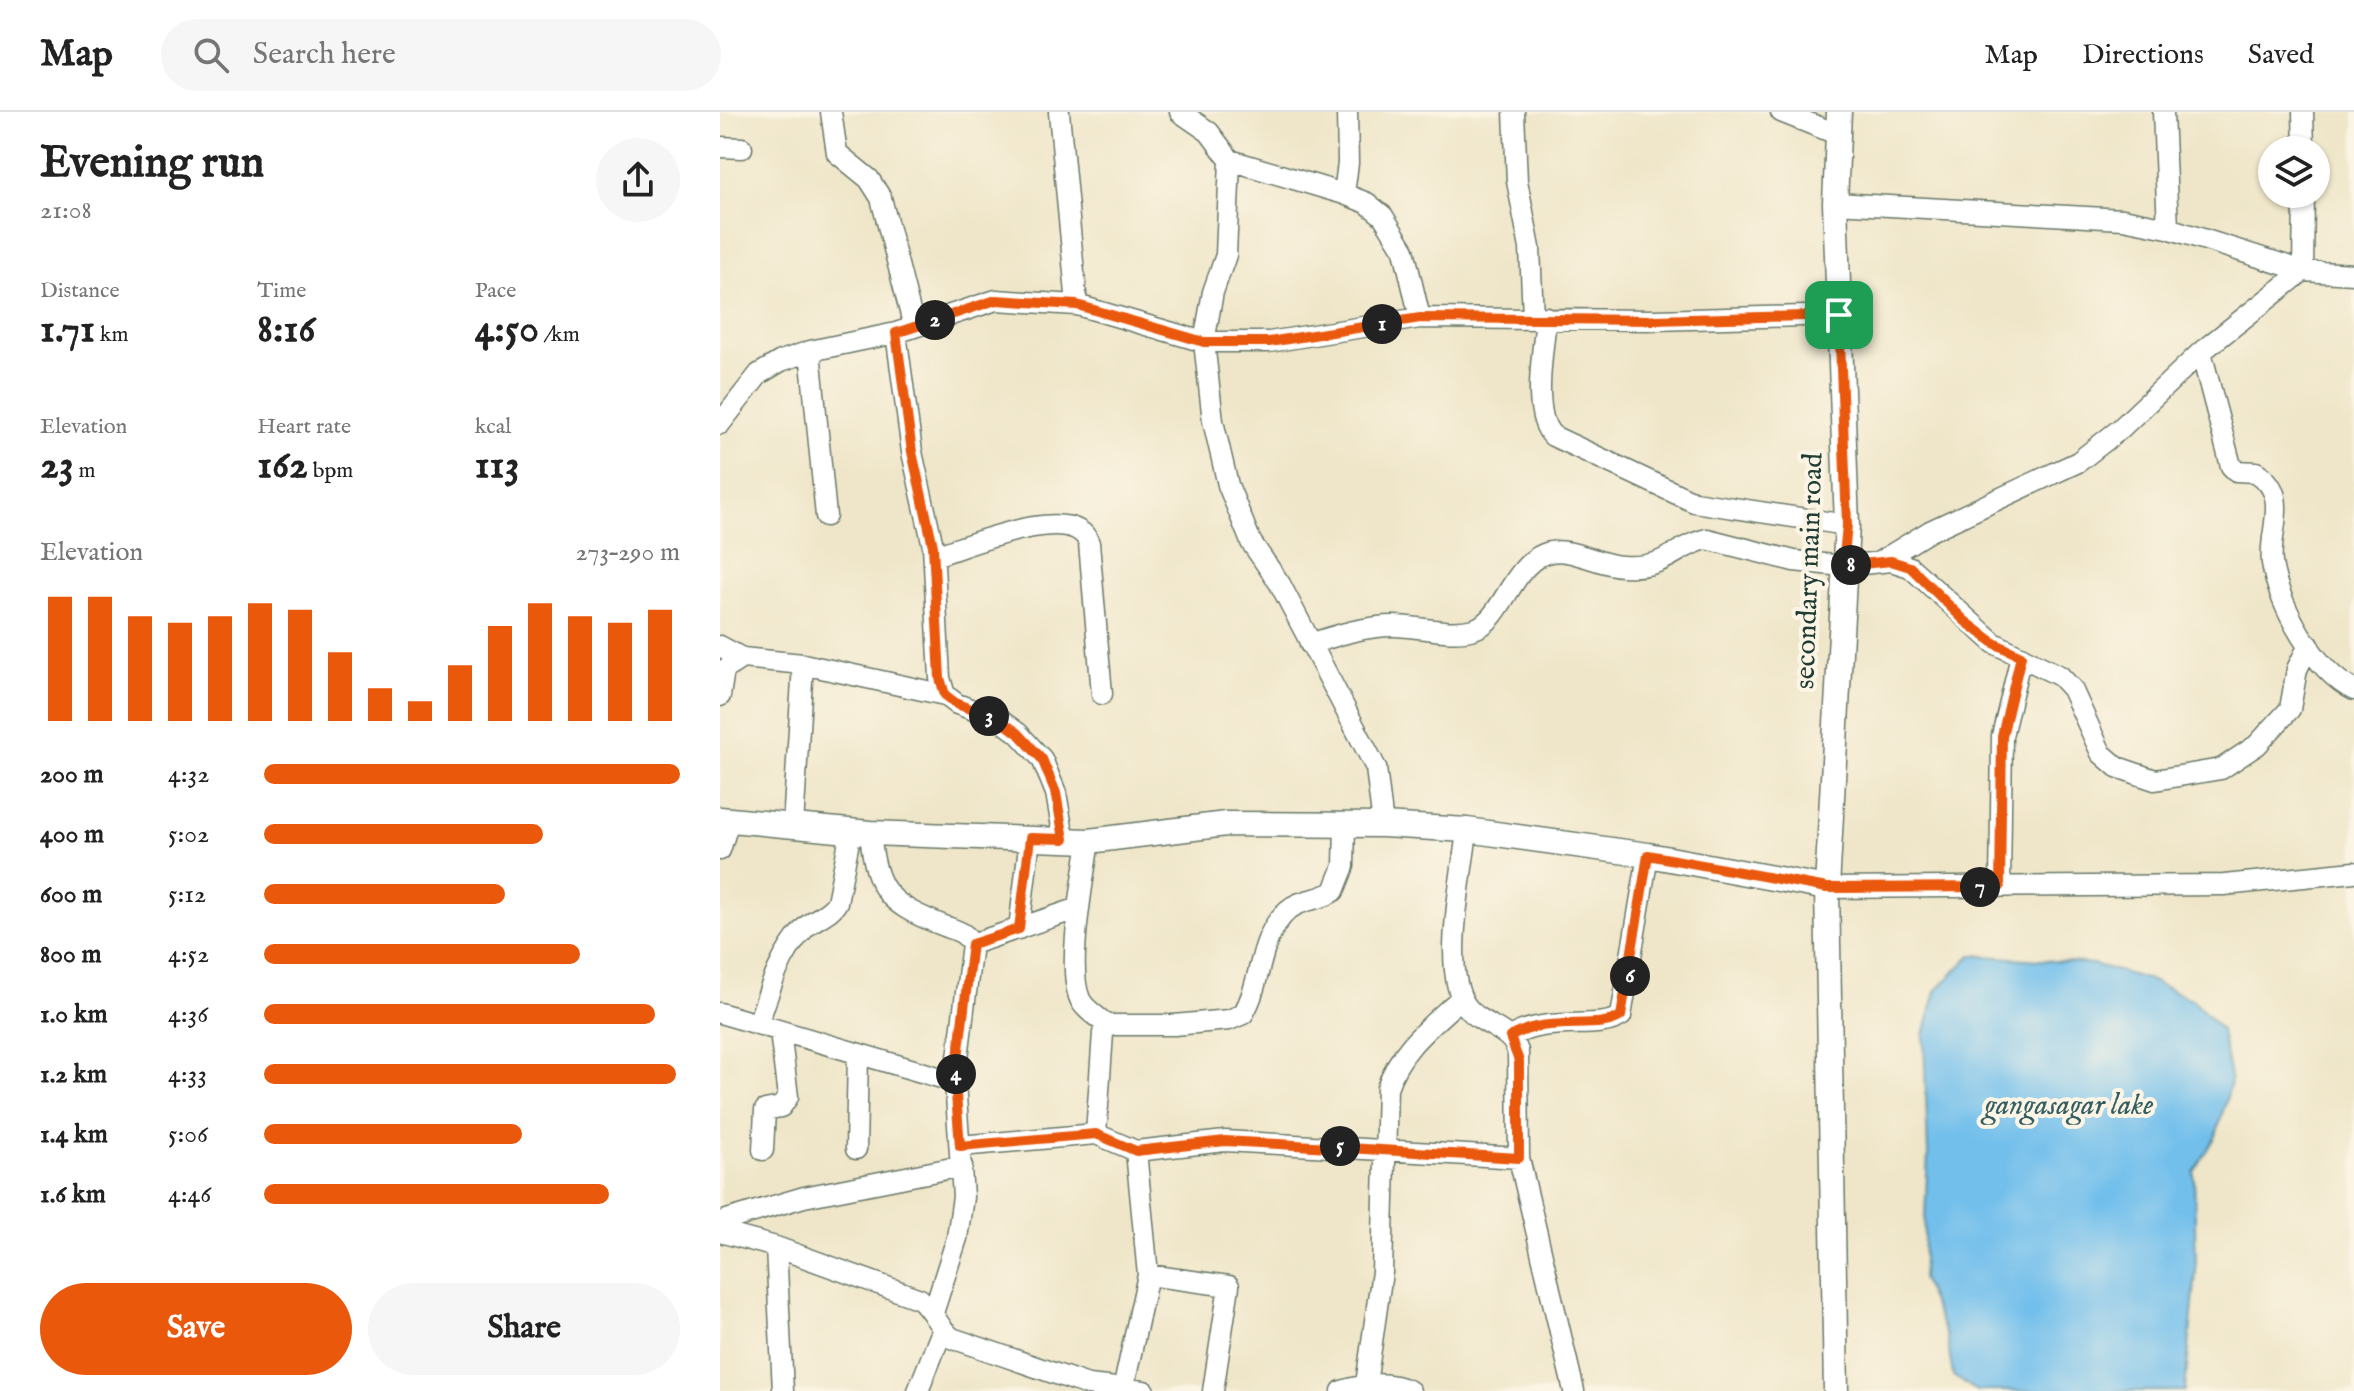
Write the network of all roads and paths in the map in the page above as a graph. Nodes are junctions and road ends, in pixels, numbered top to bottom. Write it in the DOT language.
graph roads {
  1 [pos="831,112"];
  2 [pos="1059,112"];
  3 [pos="1180,112"];
  4 [pos="1347,112"];
  5 [pos="1514,112"];
  6 [pos="1781,112"];
  7 [pos="2163,112"];
  8 [pos="2303,112"];
  9 [pos="1839,124"];
  10 [pos="2304,136"];
  11 [pos="720,147"];
  12 [pos="742,148"];
  13 [pos="1230,160"];
  14 [pos="1344,194"];
  15 [pos="1835,203"];
  16 [pos="2304,208"];
  17 [pos="2168,228"];
  18 [pos="2303,271"];
  19 [pos="2354,274"];
  20 [pos="1077,305"];
  21 [pos="1839,315"];
  22 [pos="1540,317"];
  23 [pos="1420,318"];
  24 [pos="905,330"];
  25 [pos="1204,342"];
  26 [pos="810,351"];
  27 [pos="2201,352"];
  28 [pos="720,424"];
  29 [pos="826,516"];
  30 [pos="1847,525"];
  31 [pos="934,556"];
  32 [pos="1879,562"];
  33 [pos="1843,566"];
  34 [pos="1310,644"];
  35 [pos="2309,645"];
  36 [pos="720,646"];
  37 [pos="2021,656"];
  38 [pos="742,658"];
  39 [pos="803,664"];
  40 [pos="2354,690"];
  41 [pos="1102,694"];
  42 [pos="945,695"];
  43 [pos="720,696"];
  44 [pos="724,820"];
  45 [pos="1345,825"];
  46 [pos="1383,825"];
  47 [pos="793,826"];
  48 [pos="1467,830"];
  49 [pos="860,832"];
  50 [pos="1030,838"];
  51 [pos="1064,839"];
  52 [pos="1089,841"];
  53 [pos="720,850"];
  54 [pos="1648,855"];
  55 [pos="2354,872"];
  56 [pos="2000,887"];
  57 [pos="1827,888"];
  58 [pos="1079,908"];
  59 [pos="1019,929"];
  60 [pos="972,944"];
  61 [pos="1461,998"];
  62 [pos="720,1013"];
  63 [pos="758,1024"];
  64 [pos="1107,1025"];
  65 [pos="780,1031"];
  66 [pos="1510,1037"];
  67 [pos="858,1055"];
  68 [pos="955,1082"];
  69 [pos="1096,1134"];
  70 [pos="856,1149"];
  71 [pos="1383,1149"];
  72 [pos="763,1150"];
  73 [pos="1136,1151"];
  74 [pos="961,1156"];
  75 [pos="1519,1158"];
  76 [pos="720,1222"];
  77 [pos="720,1232"];
  78 [pos="776,1247"];
  79 [pos="1148,1275"];
  80 [pos="934,1310"];
  81 [pos="942,1331"];
  82 [pos="1366,1384"];
  83 [pos="1123,1390"];
  84 [pos="783,1391"];
  85 [pos="918,1391"];
  86 [pos="1144,1391"];
  87 [pos="1213,1391"];
  88 [pos="1342,1391"];
  89 [pos="1410,1391"];
  90 [pos="1574,1391"];
  91 [pos="1836,1391"];
  1 -- 24 [label="street"];
  2 -- 20 [label="street"];
  3 -- 13 [label="street"];
  4 -- 14 [label="street"];
  5 -- 22 [label="street"];
  6 -- 9 [label="street"];
  7 -- 17 [label="street"];
  8 -- 10 [label="street"];
  9 -- 15 [label="main road, secondary main road"];
  11 -- 12 [label="street"];
  13 -- 14 [label="street"];
  13 -- 25 [label="street"];
  14 -- 23 [label="street"];
  15 -- 17 [label="street"];
  15 -- 21 [label="main road, secondary main road"];
  16 -- 18 [label="street"];
  17 -- 18 [label="street"];
  18 -- 19 [label="street"];
  18 -- 27 [label="street"];
  20 -- 24 [label="street"];
  20 -- 25 [label="street"];
  21 -- 22 [label="street"];
  21 -- 30 [label="main road, secondary main road"];
  22 -- 23 [label="street"];
  22 -- 30 [label="street"];
  23 -- 25 [label="street"];
  24 -- 26 [label="street"];
  24 -- 31 [label="street"];
  25 -- 34 [label="street"];
  26 -- 28 [label="street"];
  26 -- 29 [label="street"];
  27 -- 32 [label="street"];
  27 -- 35 [label="street"];
  30 -- 33 [label="main road, secondary main road"];
  31 -- 41 [label="street"];
  31 -- 42 [label="street"];
  32 -- 33 [label="street"];
  32 -- 37 [label="street"];
  33 -- 34 [label="street"];
  33 -- 57 [label="main road, secondary main road"];
  34 -- 46 [label="street"];
  35 -- 37 [label="street"];
  35 -- 40 [label="street"];
  36 -- 38 [label="street"];
  37 -- 56 [label="street"];
  38 -- 39 [label="street"];
  38 -- 43 [label="street"];
  39 -- 42 [label="street"];
  39 -- 47 [label="street"];
  42 -- 51 [label="street"];
  44 -- 47 [label="main road"];
  44 -- 53 [label="street"];
  45 -- 46 [label="main road"];
  45 -- 52 [label="main road"];
  45 -- 64 [label="street"];
  46 -- 48 [label="main road"];
  47 -- 49 [label="main road"];
  48 -- 54 [label="main road"];
  48 -- 61 [label="street"];
  49 -- 50 [label="main road"];
  49 -- 60 [label="street"];
  49 -- 63 [label="street"];
  50 -- 51 [label="main road"];
  50 -- 59 [label="street"];
  51 -- 52 [label="main road"];
  52 -- 58 [label="street"];
  54 -- 57 [label="main road"];
  54 -- 66 [label="street"];
  55 -- 56 [label="street"];
  56 -- 57 [label="street"];
  57 -- 91 [label="main road, secondary main road"];
  58 -- 59 [label="street"];
  58 -- 64 [label="street"];
  59 -- 60 [label="street"];
  60 -- 68 [label="street"];
  61 -- 66 [label="street"];
  61 -- 71 [label="street"];
  62 -- 63 [label="street"];
  63 -- 65 [label="street"];
  64 -- 69 [label="street"];
  65 -- 67 [label="street"];
  65 -- 72 [label="street"];
  66 -- 75 [label="street"];
  67 -- 68 [label="street"];
  67 -- 70 [label="street"];
  68 -- 74 [label="street"];
  69 -- 73 [label="street"];
  69 -- 74 [label="street"];
  71 -- 73 [label="street"];
  71 -- 75 [label="street"];
  71 -- 82 [label="street"];
  73 -- 79 [label="street"];
  74 -- 76 [label="street"];
  74 -- 80 [label="street"];
  75 -- 90 [label="street"];
  77 -- 78 [label="street"];
  78 -- 80 [label="street"];
  78 -- 84 [label="street"];
  79 -- 83 [label="street"];
  79 -- 87 [label="street"];
  80 -- 81 [label="street"];
  81 -- 83 [label="street"];
  81 -- 85 [label="street"];
  82 -- 88 [label="street"];
  82 -- 89 [label="street"];
  83 -- 86 [label="street"];
}
